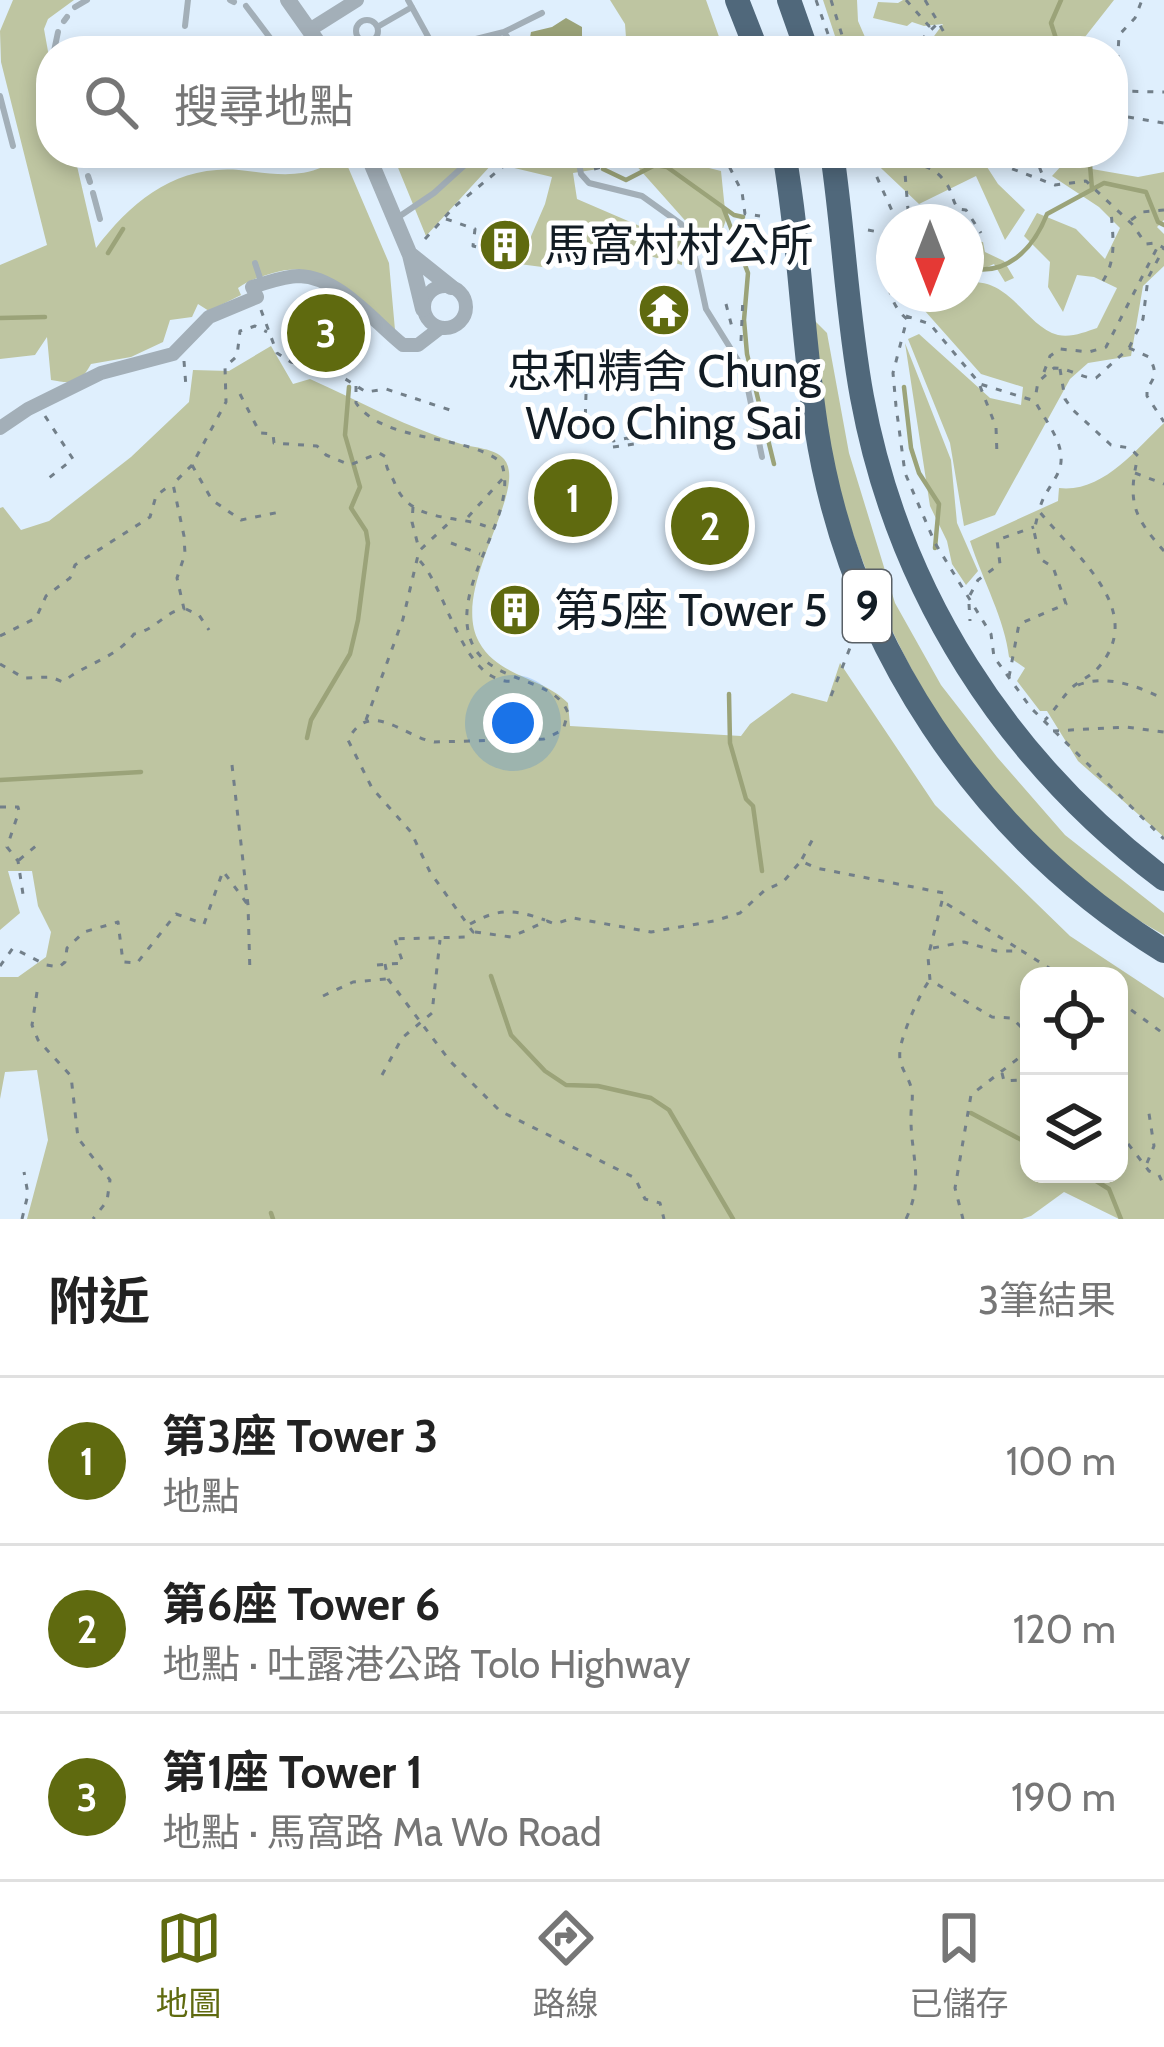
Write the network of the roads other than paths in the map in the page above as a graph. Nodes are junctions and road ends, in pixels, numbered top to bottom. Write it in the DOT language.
graph roads {
  1 [pos="87,0"];
  2 [pos="188,0"];
  3 [pos="288,0"];
  4 [pos="357,0"];
  5 [pos="737,0"];
  6 [pos="789,0"];
  7 [pos="410,4"];
  8 [pos="245,6"];
  9 [pos="75,8"];
  10 [pos="542,14"];
  11 [pos="185,26"];
  12 [pos="377,27"];
  13 [pos="311,29"];
  14 [pos="58,32"];
  15 [pos="504,32"];
  16 [pos="57,36"];
  17 [pos="268,36"];
  18 [pos="315,36"];
  19 [pos="428,36"];
  20 [pos="489,36"];
  21 [pos="507,36"];
  22 [pos="752,36"];
  23 [pos="802,36"];
  24 [pos="0,96"];
  25 [pos="3,117"];
  26 [pos="13,146"];
  27 [pos="374,168"];
  28 [pos="462,168"];
  29 [pos="581,168"];
  30 [pos="786,168"];
  31 [pos="834,168"];
  32 [pos="93,193"];
  33 [pos="100,219"];
  34 [pos="395,219"];
  35 [pos="410,255"];
  36 [pos="255,263"];
  37 [pos="452,287"];
  38 [pos="259,291"];
  39 [pos="423,309"];
  40 [pos="440,328"];
  41 [pos="0,428"];
  42 [pos="763,457"];
  43 [pos="1164,879"];
  44 [pos="1164,951"];
  1 -- 9 [label="lane"];
  2 -- 11 [label="lane"];
  3 -- 13 [label="street"];
  4 -- 13 [label="street"];
  5 -- 22 [label="highway"];
  6 -- 23 [label="highway"];
  7 -- 12 [label="lane"];
  7 -- 19 [label="lane"];
  8 -- 17 [label="lane"];
  10 -- 15 [label="lane"];
  13 -- 18 [label="street"];
  14 -- 16 [label="lane"];
  15 -- 20 [label="lane"];
  15 -- 21 [label="lane"];
  24 -- 25 [label="lane"];
  25 -- 26 [label="lane"];
  27 -- 34 [label="street"];
  28 -- 34 [label="lane"];
  29 -- 42 [label="lane"];
  30 -- 44 [label="highway, 9"];
  31 -- 43 [label="highway, 9"];
  32 -- 33 [label="lane"];
  34 -- 35 [label="street"];
  35 -- 37 [label="street"];
  35 -- 39 [label="street"];
  36 -- 38 [label="lane"];
  37 -- 39 [label="street"];
  37 -- 40 [label="street"];
  38 -- 40 [label="street"];
  38 -- 41 [label="street"];
  39 -- 40 [label="street"];
}
